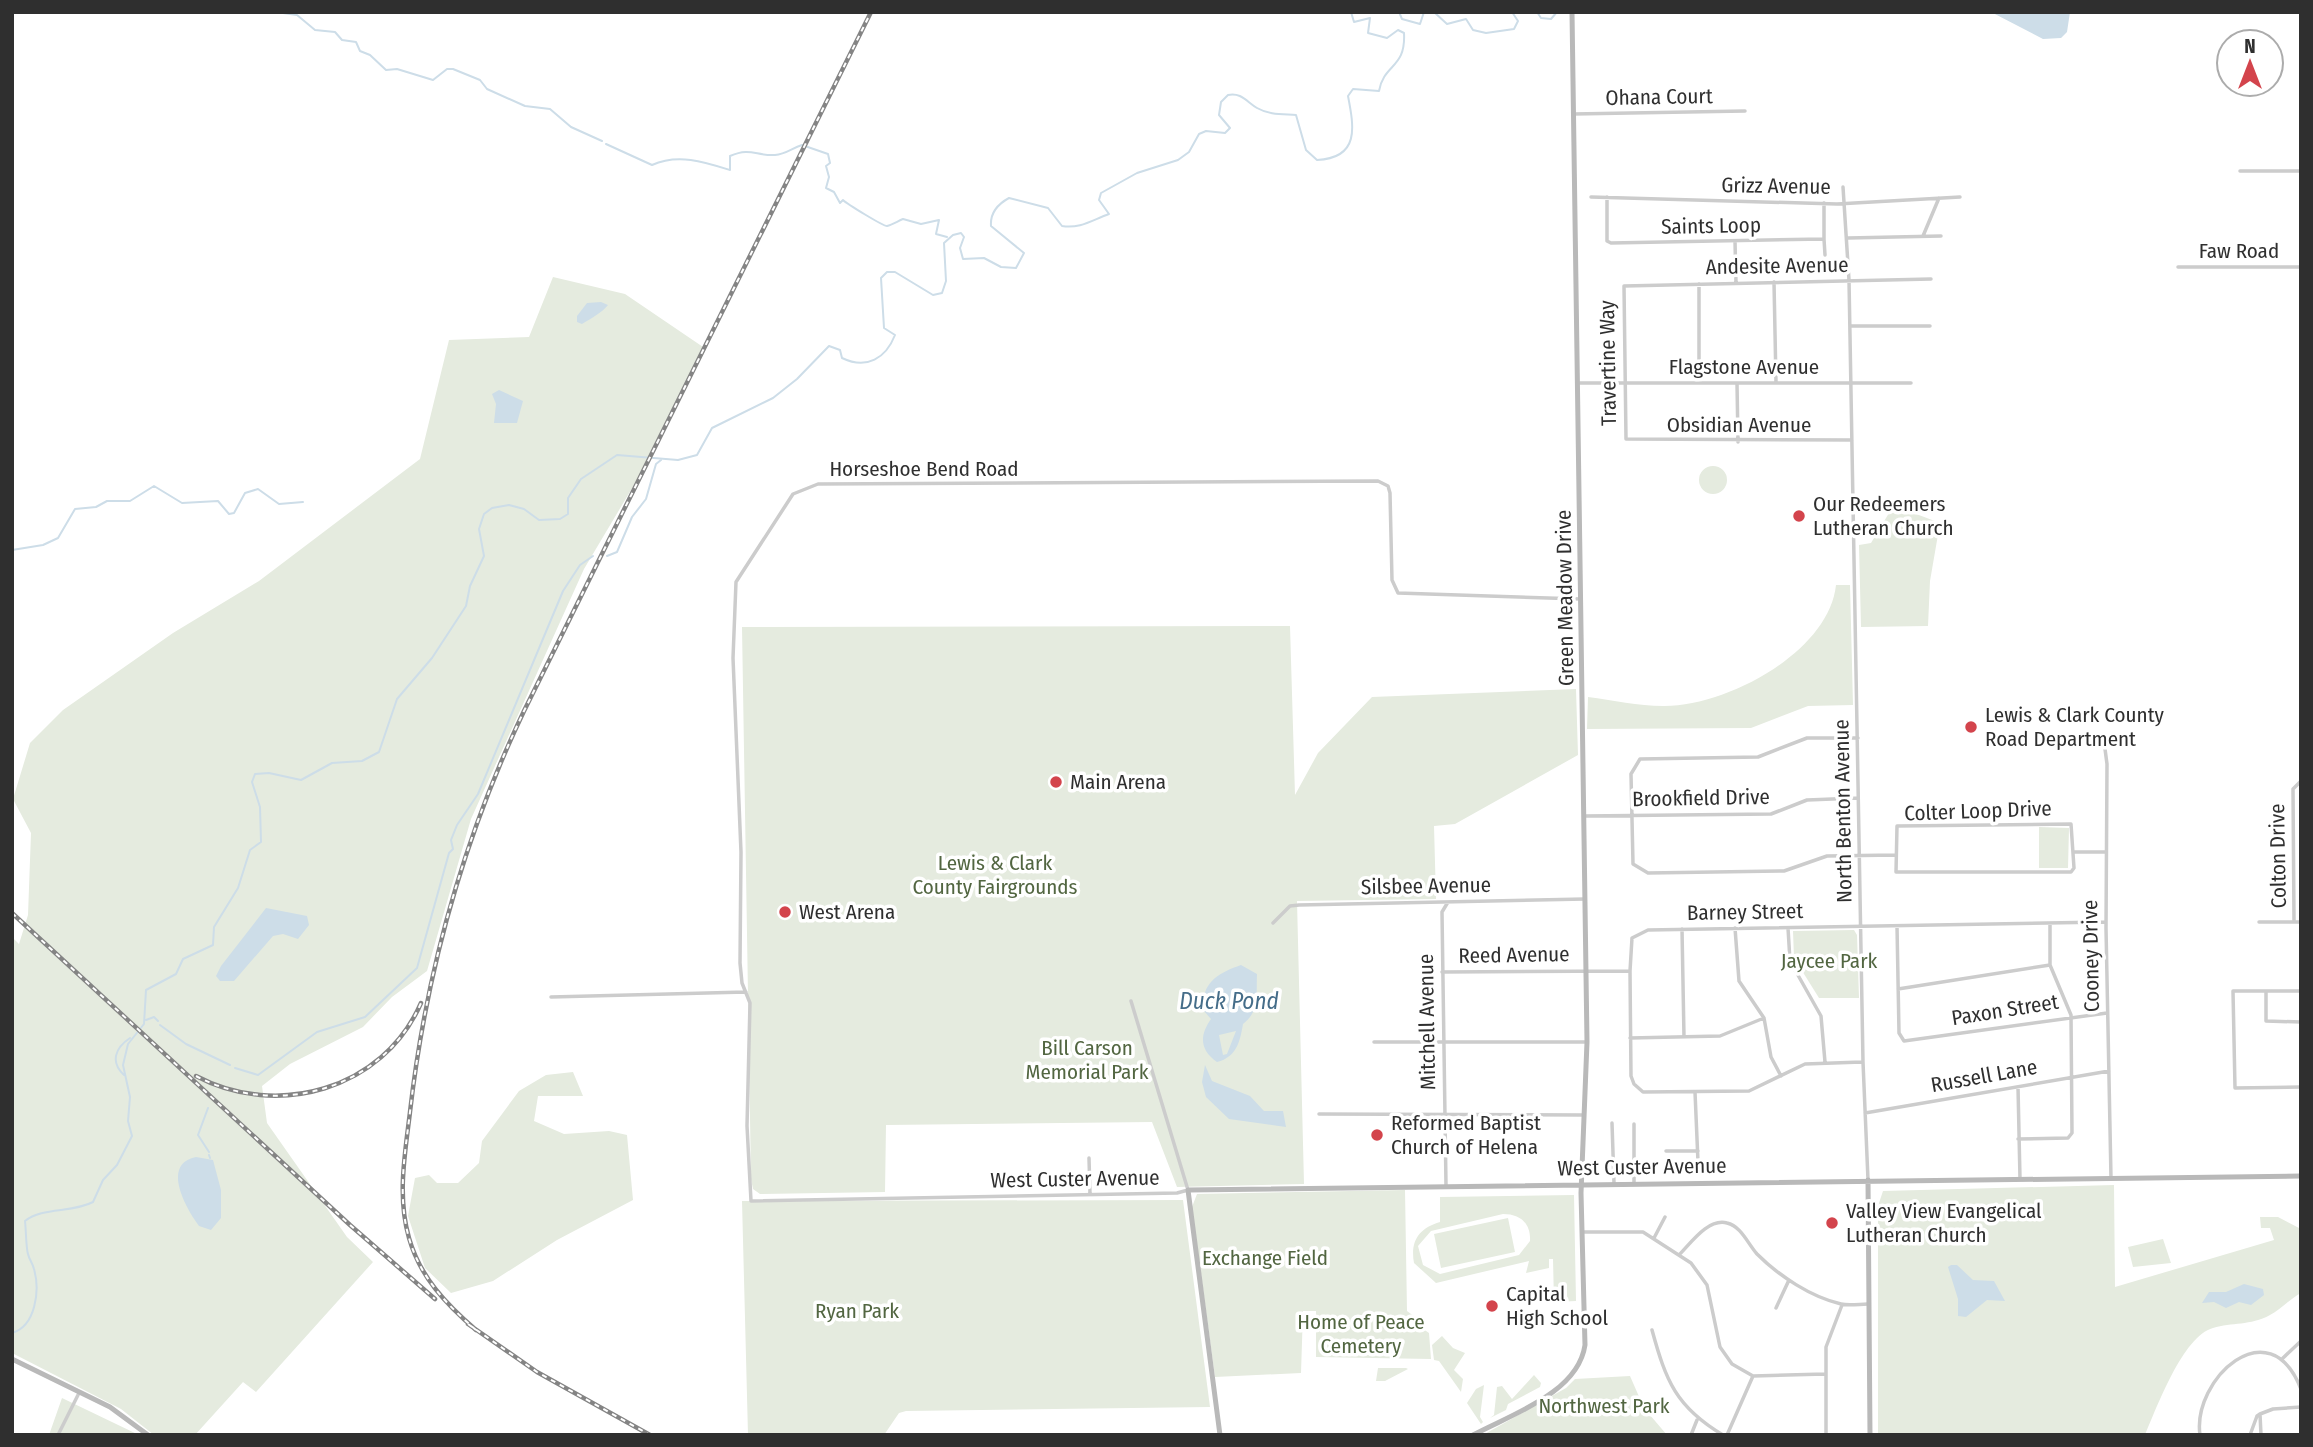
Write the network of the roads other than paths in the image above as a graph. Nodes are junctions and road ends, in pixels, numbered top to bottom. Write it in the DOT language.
graph roads {
  1 [pos="1573,12"];
  2 [pos="1745,111"];
  3 [pos="1573,114"];
  4 [pos="2240,171"];
  5 [pos="2301,171"];
  6 [pos="1843,187"];
  7 [pos="1591,197"];
  8 [pos="1607,197"];
  9 [pos="1960,197"];
  10 [pos="1939,198"];
  11 [pos="1824,203"];
  12 [pos="1843,203"];
  13 [pos="1923,236"];
  14 [pos="1941,236"];
  15 [pos="1848,237"];
  16 [pos="1824,239"];
  17 [pos="1735,241"];
  18 [pos="1825,255"];
  19 [pos="2178,267"];
  20 [pos="2301,267"];
  21 [pos="1931,279"];
  22 [pos="1849,280"];
  23 [pos="1774,282"];
  24 [pos="1699,283"];
  25 [pos="1736,283"];
  26 [pos="1624,286"];
  27 [pos="1850,326"];
  28 [pos="1930,326"];
  29 [pos="1577,383"];
  30 [pos="1623,383"];
  31 [pos="1699,383"];
  32 [pos="1737,383"];
  33 [pos="1776,383"];
  34 [pos="1850,383"];
  35 [pos="1911,383"];
  36 [pos="1626,439"];
  37 [pos="1852,440"];
  38 [pos="1738,442"];
  39 [pos="1581,599"];
  40 [pos="2097,737"];
  41 [pos="1858,738"];
  42 [pos="2301,781"];
  43 [pos="1858,798"];
  44 [pos="1584,816"];
  45 [pos="1631,816"];
  46 [pos="2074,852"];
  47 [pos="2105,852"];
  48 [pos="1896,855"];
  49 [pos="1859,856"];
  50 [pos="1585,899"];
  51 [pos="1448,902"];
  52 [pos="2106,922"];
  53 [pos="2259,922"];
  54 [pos="2294,922"];
  55 [pos="2301,922"];
  56 [pos="1273,923"];
  57 [pos="2050,923"];
  58 [pos="1861,926"];
  59 [pos="1897,926"];
  60 [pos="1735,928"];
  61 [pos="1788,928"];
  62 [pos="1682,929"];
  63 [pos="2050,965"];
  64 [pos="1586,971"];
  65 [pos="1630,971"];
  66 [pos="1443,972"];
  67 [pos="1898,989"];
  68 [pos="2266,991"];
  69 [pos="2301,991"];
  70 [pos="746,992"];
  71 [pos="551,997"];
  72 [pos="1131,1001"];
  73 [pos="2107,1013"];
  74 [pos="2071,1015"];
  75 [pos="1764,1018"];
  76 [pos="2301,1022"];
  77 [pos="1684,1037"];
  78 [pos="1630,1038"];
  79 [pos="1374,1042"];
  80 [pos="1443,1042"];
  81 [pos="1587,1042"];
  82 [pos="1825,1062"];
  83 [pos="1863,1062"];
  84 [pos="2109,1071"];
  85 [pos="1781,1076"];
  86 [pos="2071,1077"];
  87 [pos="2018,1087"];
  88 [pos="2301,1087"];
  89 [pos="1695,1092"];
  90 [pos="1865,1113"];
  91 [pos="1320,1114"];
  92 [pos="1445,1114"];
  93 [pos="1585,1115"];
  94 [pos="1612,1123"];
  95 [pos="1634,1124"];
  96 [pos="2018,1139"];
  97 [pos="1666,1151"];
  98 [pos="1698,1151"];
  99 [pos="1089,1158"];
  100 [pos="1698,1162"];
  101 [pos="2301,1176"];
  102 [pos="2110,1178"];
  103 [pos="2020,1179"];
  104 [pos="1868,1180"];
  105 [pos="748,1182"];
  106 [pos="1634,1182"];
  107 [pos="1581,1183"];
  108 [pos="1614,1183"];
  109 [pos="1446,1185"];
  110 [pos="1188,1190"];
  111 [pos="1090,1195"];
  112 [pos="1665,1216"];
  113 [pos="1582,1232"];
  114 [pos="1654,1238"];
  115 [pos="1679,1255"];
  116 [pos="1789,1280"];
  117 [pos="1868,1304"];
  118 [pos="1842,1305"];
  119 [pos="1776,1308"];
  120 [pos="1652,1330"];
  121 [pos="2301,1341"];
  122 [pos="2283,1358"];
  123 [pos="12,1359"];
  124 [pos="1825,1374"];
  125 [pos="1753,1376"];
  126 [pos="2301,1389"];
  127 [pos="79,1393"];
  128 [pos="2301,1408"];
  129 [pos="2260,1414"];
  130 [pos="1697,1420"];
  131 [pos="58,1435"];
  132 [pos="148,1435"];
  133 [pos="1220,1435"];
  134 [pos="1473,1435"];
  135 [pos="1691,1435"];
  136 [pos="1725,1435"];
  137 [pos="1826,1435"];
  138 [pos="1870,1435"];
  139 [pos="2200,1435"];
  140 [pos="2250,1435"];
  141 [pos="2261,1435"];
  1 -- 3 [label="main road, Green Meadow Drive"];
  2 -- 3 [label="street, Ohana Court"];
  3 -- 29 [label="main road, Green Meadow Drive"];
  4 -- 5 [label="street"];
  6 -- 12 [label="street, North Benton Avenue"];
  7 -- 8 [label="street, Grizz Avenue"];
  8 -- 11 [label="street, Grizz Avenue"];
  8 -- 17 [label="street, Saints Loop"];
  9 -- 10 [label="street, Grizz Avenue"];
  10 -- 12 [label="street, Grizz Avenue"];
  10 -- 13 [label="street"];
  11 -- 12 [label="street, Grizz Avenue"];
  11 -- 16 [label="street"];
  12 -- 15 [label="street, North Benton Avenue"];
  13 -- 14 [label="street"];
  13 -- 15 [label="street"];
  15 -- 22 [label="street, North Benton Avenue"];
  16 -- 17 [label="street, Saints Loop"];
  16 -- 18 [label="street"];
  17 -- 25 [label="street"];
  19 -- 20 [label="street, Faw Road"];
  21 -- 22 [label="street, Andesite Avenue"];
  22 -- 23 [label="street, Andesite Avenue"];
  22 -- 27 [label="street, North Benton Avenue"];
  23 -- 25 [label="street, Andesite Avenue"];
  23 -- 33 [label="street"];
  24 -- 25 [label="street, Andesite Avenue"];
  24 -- 26 [label="street, Andesite Avenue"];
  24 -- 31 [label="street"];
  26 -- 30 [label="street, Travertine Way"];
  27 -- 28 [label="street"];
  27 -- 34 [label="street, North Benton Avenue"];
  29 -- 30 [label="street, Flagstone Avenue"];
  29 -- 39 [label="main road, Green Meadow Drive"];
  30 -- 31 [label="street, Flagstone Avenue"];
  30 -- 36 [label="street, Travertine Way"];
  31 -- 32 [label="street, Flagstone Avenue"];
  32 -- 33 [label="street, Flagstone Avenue"];
  32 -- 38 [label="street"];
  33 -- 34 [label="street, Flagstone Avenue"];
  34 -- 35 [label="street, Flagstone Avenue"];
  34 -- 37 [label="street, North Benton Avenue"];
  36 -- 38 [label="street, Obsidian Avenue"];
  37 -- 38 [label="street, Obsidian Avenue"];
  37 -- 41 [label="street, North Benton Avenue"];
  39 -- 44 [label="main road, Green Meadow Drive"];
  39 -- 70 [label="street, Horseshoe Bend Road"];
  40 -- 47 [label="street, Cooney Drive"];
  41 -- 43 [label="street, North Benton Avenue"];
  41 -- 45 [label="street"];
  42 -- 54 [label="street, Colton Drive"];
  43 -- 45 [label="street, Brookfield Drive"];
  43 -- 49 [label="street, North Benton Avenue"];
  44 -- 45 [label="street, Brookfield Drive"];
  44 -- 50 [label="main road, Green Meadow Drive"];
  45 -- 49 [label="street"];
  46 -- 47 [label="street"];
  46 -- 48 [label="street, Colter Loop Drive"];
  46 -- 48 [label="street, Colter Loop Drive"];
  47 -- 52 [label="street, Cooney Drive"];
  48 -- 49 [label="street"];
  49 -- 58 [label="street, North Benton Avenue"];
  50 -- 51 [label="street, Silsbee Avenue"];
  50 -- 64 [label="main road, Green Meadow Drive"];
  51 -- 56 [label="street, Silsbee Avenue"];
  51 -- 66 [label="street, Mitchell Avenue"];
  52 -- 57 [label="street, Barney Street"];
  52 -- 73 [label="street, Cooney Drive"];
  53 -- 54 [label="street"];
  54 -- 55 [label="street"];
  57 -- 59 [label="street, Barney Street"];
  57 -- 63 [label="street"];
  58 -- 59 [label="street, Barney Street"];
  58 -- 61 [label="street, Barney Street"];
  58 -- 83 [label="street, North Benton Avenue"];
  59 -- 67 [label="street"];
  60 -- 61 [label="street, Barney Street"];
  60 -- 62 [label="street, Barney Street"];
  60 -- 75 [label="street"];
  61 -- 82 [label="street"];
  62 -- 65 [label="street, Barney Street"];
  62 -- 77 [label="street"];
  63 -- 67 [label="street"];
  63 -- 74 [label="street"];
  64 -- 65 [label="street"];
  64 -- 66 [label="street, Reed Avenue"];
  64 -- 81 [label="main road, Green Meadow Drive"];
  65 -- 78 [label="street"];
  66 -- 80 [label="street, Mitchell Avenue"];
  67 -- 74 [label="street, Paxon Street"];
  68 -- 69 [label="street"];
  68 -- 76 [label="street"];
  68 -- 88 [label="street"];
  70 -- 71 [label="street"];
  70 -- 105 [label="street, Horseshoe Bend Road"];
  72 -- 110 [label="street"];
  73 -- 74 [label="street, Paxon Street"];
  73 -- 84 [label="street, Cooney Drive"];
  74 -- 86 [label="street"];
  75 -- 77 [label="street"];
  75 -- 85 [label="street"];
  77 -- 78 [label="street"];
  78 -- 89 [label="street"];
  79 -- 80 [label="street"];
  80 -- 81 [label="street"];
  80 -- 92 [label="street, Mitchell Avenue"];
  81 -- 93 [label="main road, Green Meadow Drive"];
  82 -- 83 [label="street"];
  82 -- 85 [label="street"];
  83 -- 90 [label="street, North Benton Avenue"];
  84 -- 86 [label="street, Russell Lane"];
  84 -- 102 [label="street, Cooney Drive"];
  85 -- 89 [label="street"];
  86 -- 87 [label="street, Russell Lane"];
  86 -- 96 [label="street"];
  87 -- 90 [label="street, Russell Lane"];
  87 -- 96 [label="street"];
  89 -- 98 [label="street"];
  90 -- 104 [label="street, North Benton Avenue"];
  91 -- 92 [label="street"];
  92 -- 93 [label="street"];
  92 -- 109 [label="street, Mitchell Avenue"];
  93 -- 107 [label="main road, Green Meadow Drive"];
  94 -- 108 [label="street"];
  95 -- 106 [label="street"];
  96 -- 103 [label="street"];
  97 -- 98 [label="street"];
  98 -- 100 [label="street"];
  99 -- 111 [label="street"];
  101 -- 102 [label="main road, West Custer Avenue"];
  102 -- 103 [label="main road, West Custer Avenue"];
  103 -- 104 [label="main road, West Custer Avenue"];
  104 -- 106 [label="main road, West Custer Avenue"];
  104 -- 117 [label="main road, North Benton Avenue"];
  105 -- 111 [label="street, West Custer Avenue"];
  106 -- 108 [label="main road, West Custer Avenue"];
  107 -- 108 [label="main road, West Custer Avenue"];
  107 -- 109 [label="main road, West Custer Avenue"];
  107 -- 113 [label="main road, Green Meadow Drive"];
  109 -- 110 [label="main road, West Custer Avenue"];
  110 -- 111 [label="street, West Custer Avenue"];
  110 -- 133 [label="main road"];
  112 -- 114 [label="street"];
  113 -- 114 [label="street"];
  113 -- 134 [label="main road, Green Meadow Drive"];
  114 -- 115 [label="street"];
  115 -- 116 [label="street"];
  115 -- 125 [label="street"];
  116 -- 118 [label="street"];
  116 -- 119 [label="street"];
  117 -- 118 [label="street"];
  117 -- 138 [label="main road, North Benton Avenue"];
  118 -- 124 [label="street"];
  120 -- 130 [label="street"];
  121 -- 122 [label="street"];
  122 -- 126 [label="street"];
  122 -- 139 [label="street"];
  123 -- 127 [label="main road"];
  124 -- 125 [label="street"];
  124 -- 137 [label="street"];
  125 -- 136 [label="street"];
  127 -- 131 [label="street"];
  127 -- 132 [label="main road"];
  128 -- 129 [label="street"];
  129 -- 140 [label="street"];
  129 -- 141 [label="street"];
  130 -- 135 [label="street"];
  130 -- 136 [label="street"];
}
